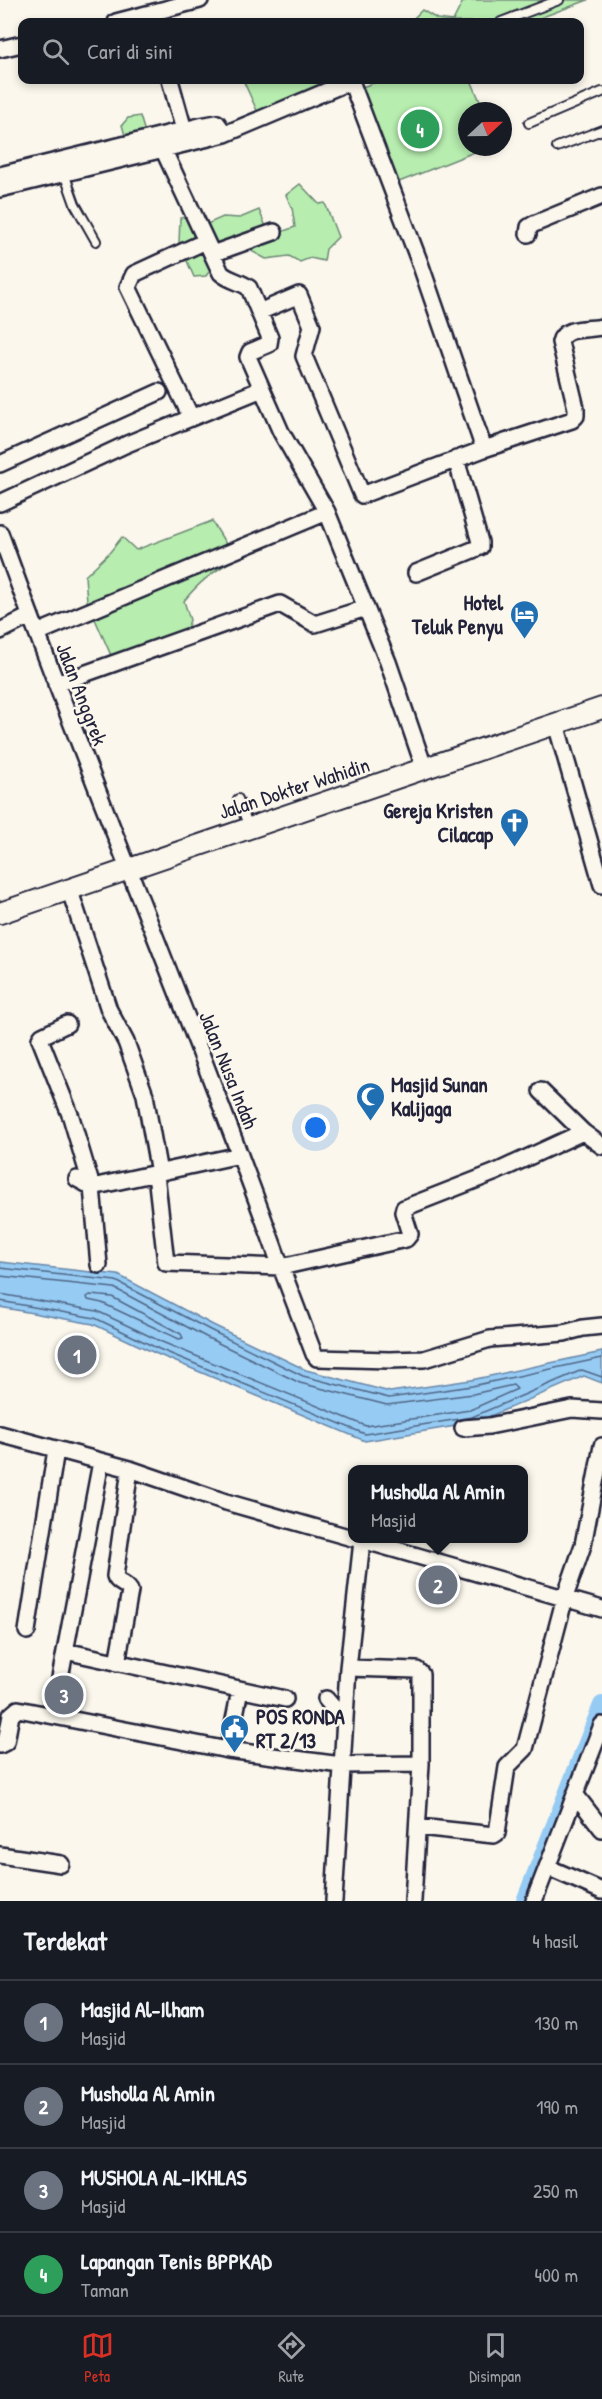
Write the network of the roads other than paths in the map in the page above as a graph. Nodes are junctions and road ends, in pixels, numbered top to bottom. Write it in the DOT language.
graph roads {
  1 [pos="200,0"];
  2 [pos="559,0"];
  3 [pos="152,12"];
  4 [pos="130,18"];
  5 [pos="512,18"];
  6 [pos="18,45"];
  7 [pos="0,49"];
  8 [pos="171,84"];
  9 [pos="342,84"];
  10 [pos="354,84"];
  11 [pos="602,92"];
  12 [pos="530,123"];
  13 [pos="222,129"];
  14 [pos="184,130"];
  15 [pos="602,130"];
  16 [pos="557,147"];
  17 [pos="163,149"];
  18 [pos="64,173"];
  19 [pos="0,175"];
  20 [pos="0,189"];
  21 [pos="602,196"];
  22 [pos="274,232"];
  23 [pos="528,234"];
  24 [pos="96,241"];
  25 [pos="209,248"];
  26 [pos="259,312"];
  27 [pos="602,327"];
  28 [pos="262,388"];
  29 [pos="159,392"];
  30 [pos="191,417"];
  31 [pos="484,449"];
  32 [pos="456,459"];
  33 [pos="0,464"];
  34 [pos="0,502"];
  35 [pos="327,512"];
  36 [pos="0,533"];
  37 [pos="416,573"];
  38 [pos="366,608"];
  39 [pos="30,616"];
  40 [pos="0,631"];
  41 [pos="37,633"];
  42 [pos="56,684"];
  43 [pos="602,708"];
  44 [pos="556,724"];
  45 [pos="425,770"];
  46 [pos="238,799"];
  47 [pos="249,828"];
  48 [pos="127,869"];
  49 [pos="602,885"];
  50 [pos="69,888"];
  51 [pos="0,913"];
  52 [pos="67,1024"];
  53 [pos="541,1091"];
  54 [pos="583,1132"];
  55 [pos="602,1146"];
  56 [pos="240,1155"];
  57 [pos="157,1174"];
  58 [pos="77,1179"];
  59 [pos="92,1187"];
  60 [pos="99,1265"];
  61 [pos="281,1268"];
  62 [pos="602,1326"];
  63 [pos="602,1411"];
  64 [pos="463,1428"];
  65 [pos="0,1434"];
  66 [pos="602,1446"];
  67 [pos="57,1450"];
  68 [pos="101,1462"];
  69 [pos="130,1469"];
  70 [pos="348,1537"];
  71 [pos="356,1543"];
  72 [pos="370,1543"];
  73 [pos="565,1597"];
  74 [pos="601,1608"];
  75 [pos="27,1631"];
  76 [pos="65,1651"];
  77 [pos="117,1663"];
  78 [pos="348,1668"];
  79 [pos="240,1690"];
  80 [pos="285,1699"];
  81 [pos="326,1699"];
  82 [pos="53,1715"];
  83 [pos="344,1720"];
  84 [pos="602,1725"];
  85 [pos="0,1745"];
  86 [pos="228,1750"];
  87 [pos="421,1764"];
  88 [pos="341,1765"];
  89 [pos="575,1794"];
  90 [pos="419,1827"];
  91 [pos="602,1829"];
  92 [pos="0,1855"];
  93 [pos="61,1864"];
  94 [pos="547,1867"];
  95 [pos="602,1891"];
  96 [pos="334,1901"];
  97 [pos="413,1901"];
  98 [pos="534,1901"];
  1 -- 3 [label="street"];
  2 -- 5 [label="lane"];
  3 -- 4 [label="street"];
  6 -- 7 [label="street"];
  8 -- 14 [label="street"];
  9 -- 13 [label="street"];
  10 -- 31 [label="street"];
  11 -- 12 [label="lane"];
  13 -- 14 [label="street"];
  13 -- 17 [label="street"];
  14 -- 19 [label="street"];
  15 -- 16 [label="lane"];
  17 -- 18 [label="street"];
  17 -- 25 [label="street"];
  18 -- 20 [label="street"];
  18 -- 24 [label="lane"];
  21 -- 23 [label="street"];
  22 -- 25 [label="street"];
  25 -- 26 [label="street"];
  25 -- 30 [label="street"];
  26 -- 28 [label="street"];
  26 -- 32 [label="street"];
  27 -- 31 [label="street"];
  28 -- 30 [label="street"];
  28 -- 35 [label="street"];
  29 -- 33 [label="street"];
  30 -- 34 [label="street"];
  31 -- 32 [label="street"];
  32 -- 37 [label="street"];
  35 -- 38 [label="street"];
  35 -- 41 [label="street"];
  36 -- 39 [label="street, Jalan Anggrek"];
  38 -- 42 [label="street"];
  38 -- 45 [label="street"];
  39 -- 40 [label="street"];
  39 -- 41 [label="street, Jalan Anggrek"];
  41 -- 42 [label="street, Jalan Anggrek"];
  42 -- 48 [label="street, Jalan Anggrek"];
  43 -- 44 [label="street, Jalan Dokter Wahidin"];
  44 -- 45 [label="street, Jalan Dokter Wahidin"];
  44 -- 49 [label="street"];
  45 -- 47 [label="street, Jalan Dokter Wahidin"];
  46 -- 47 [label="lane"];
  47 -- 48 [label="street, Jalan Dokter Wahidin"];
  48 -- 50 [label="street, Jalan Dokter Wahidin"];
  48 -- 56 [label="street, Jalan Nusa Indah"];
  50 -- 51 [label="street, Jalan Dokter Wahidin"];
  50 -- 57 [label="street"];
  52 -- 59 [label="street"];
  53 -- 54 [label="street"];
  54 -- 55 [label="street"];
  54 -- 61 [label="street"];
  56 -- 57 [label="street"];
  56 -- 61 [label="street, Jalan Nusa Indah"];
  57 -- 59 [label="street"];
  57 -- 61 [label="street"];
  58 -- 59 [label="street"];
  59 -- 60 [label="street"];
  61 -- 62 [label="street, Jalan Nusa Indah"];
  63 -- 64 [label="street"];
  65 -- 67 [label="street"];
  66 -- 73 [label="street"];
  67 -- 68 [label="street"];
  67 -- 75 [label="street"];
  68 -- 69 [label="street"];
  68 -- 76 [label="street"];
  69 -- 70 [label="street"];
  69 -- 77 [label="street"];
  71 -- 78 [label="street"];
  72 -- 73 [label="street"];
  73 -- 74 [label="street"];
  73 -- 90 [label="street"];
  76 -- 77 [label="street"];
  76 -- 82 [label="street"];
  77 -- 79 [label="street"];
  78 -- 83 [label="street"];
  78 -- 87 [label="street"];
  79 -- 80 [label="street"];
  79 -- 86 [label="street"];
  81 -- 83 [label="street"];
  82 -- 85 [label="street"];
  82 -- 86 [label="street"];
  83 -- 88 [label="street"];
  84 -- 89 [label="street"];
  86 -- 88 [label="street"];
  87 -- 88 [label="street"];
  87 -- 90 [label="street"];
  88 -- 96 [label="street"];
  89 -- 91 [label="street"];
  89 -- 94 [label="street"];
  90 -- 97 [label="street"];
  92 -- 93 [label="street"];
  94 -- 95 [label="street"];
  94 -- 98 [label="street"];
}
